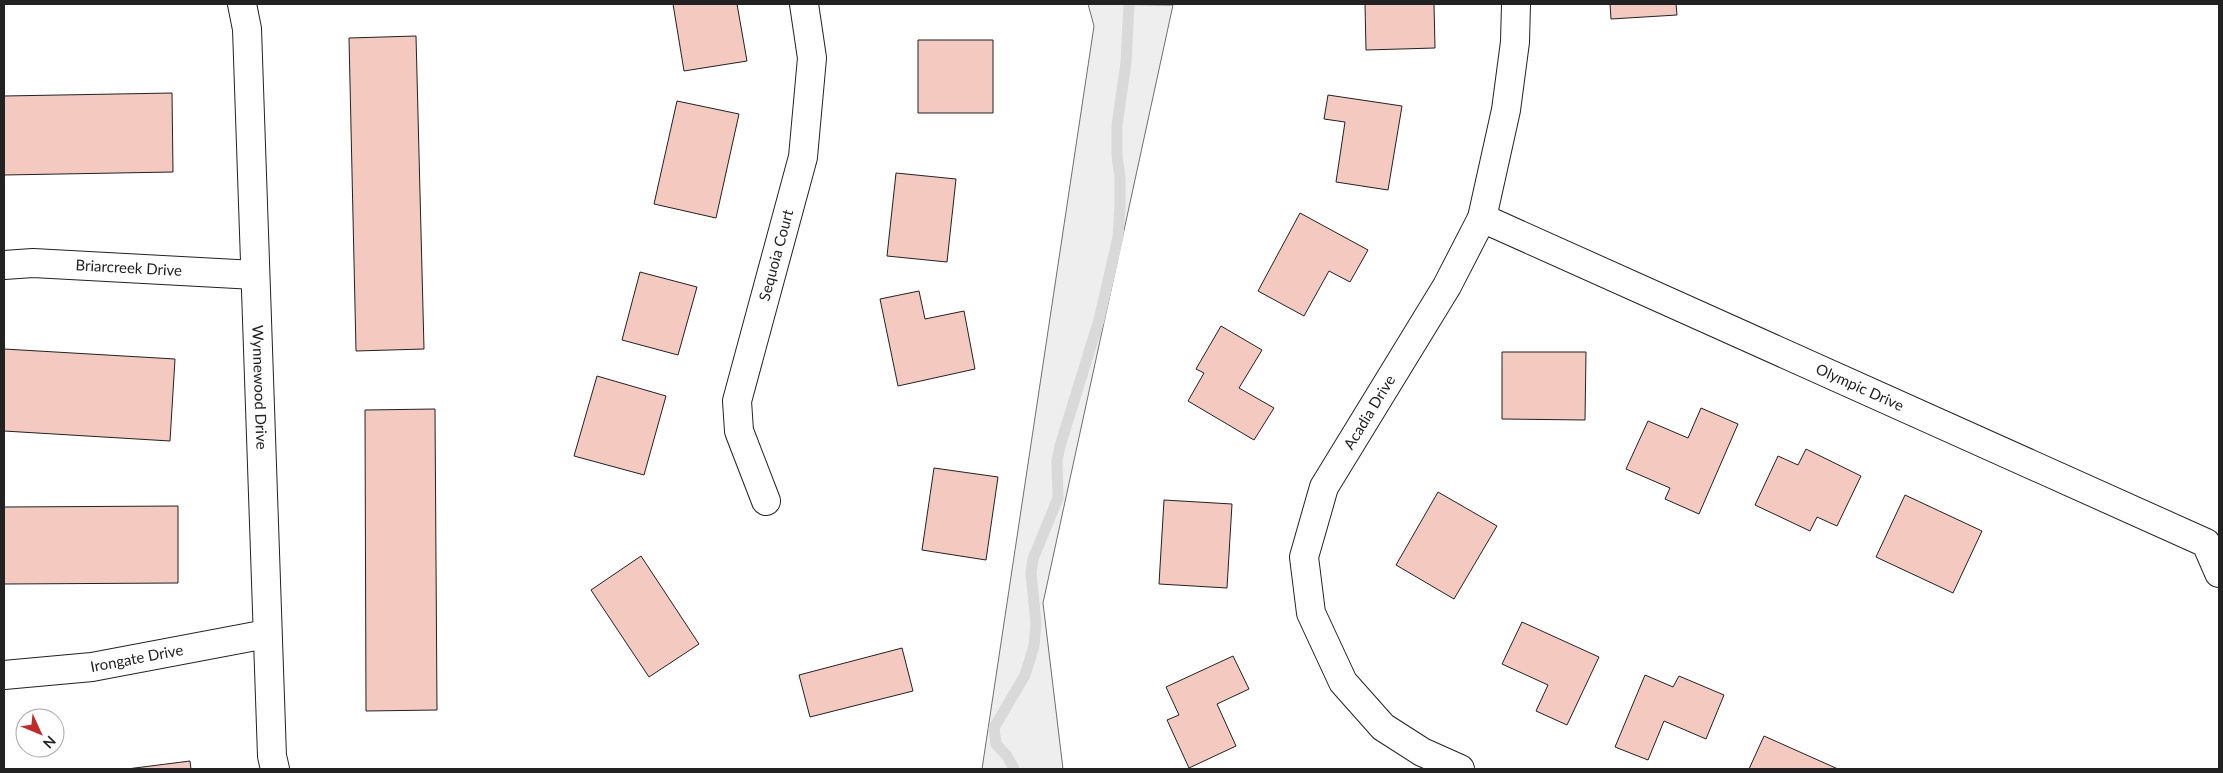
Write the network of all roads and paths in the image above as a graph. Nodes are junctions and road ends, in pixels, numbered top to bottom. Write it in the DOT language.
graph roads {
  1 [pos="242,4"];
  2 [pos="804,4"];
  3 [pos="1516,4"];
  4 [pos="1482,218"];
  5 [pos="4,265"];
  6 [pos="254,275"];
  7 [pos="766,501"];
  8 [pos="2213,536"];
  9 [pos="2219,573"];
  10 [pos="267,634"];
  11 [pos="4,675"];
  12 [pos="275,769"];
  13 [pos="1460,769"];
  1 -- 6 [label="street, Wynnewood Drive"];
  2 -- 7 [label="street, Sequoia Court"];
  3 -- 4 [label="street, Acadia Drive"];
  4 -- 8 [label="street, Olympic Drive"];
  4 -- 13 [label="street, Acadia Drive"];
  5 -- 6 [label="street, Briarcreek Drive"];
  6 -- 10 [label="street, Wynnewood Drive"];
  8 -- 9 [label="street, Olympic Drive"];
  10 -- 11 [label="street, Irongate Drive"];
  10 -- 12 [label="street, Wynnewood Drive"];
}
